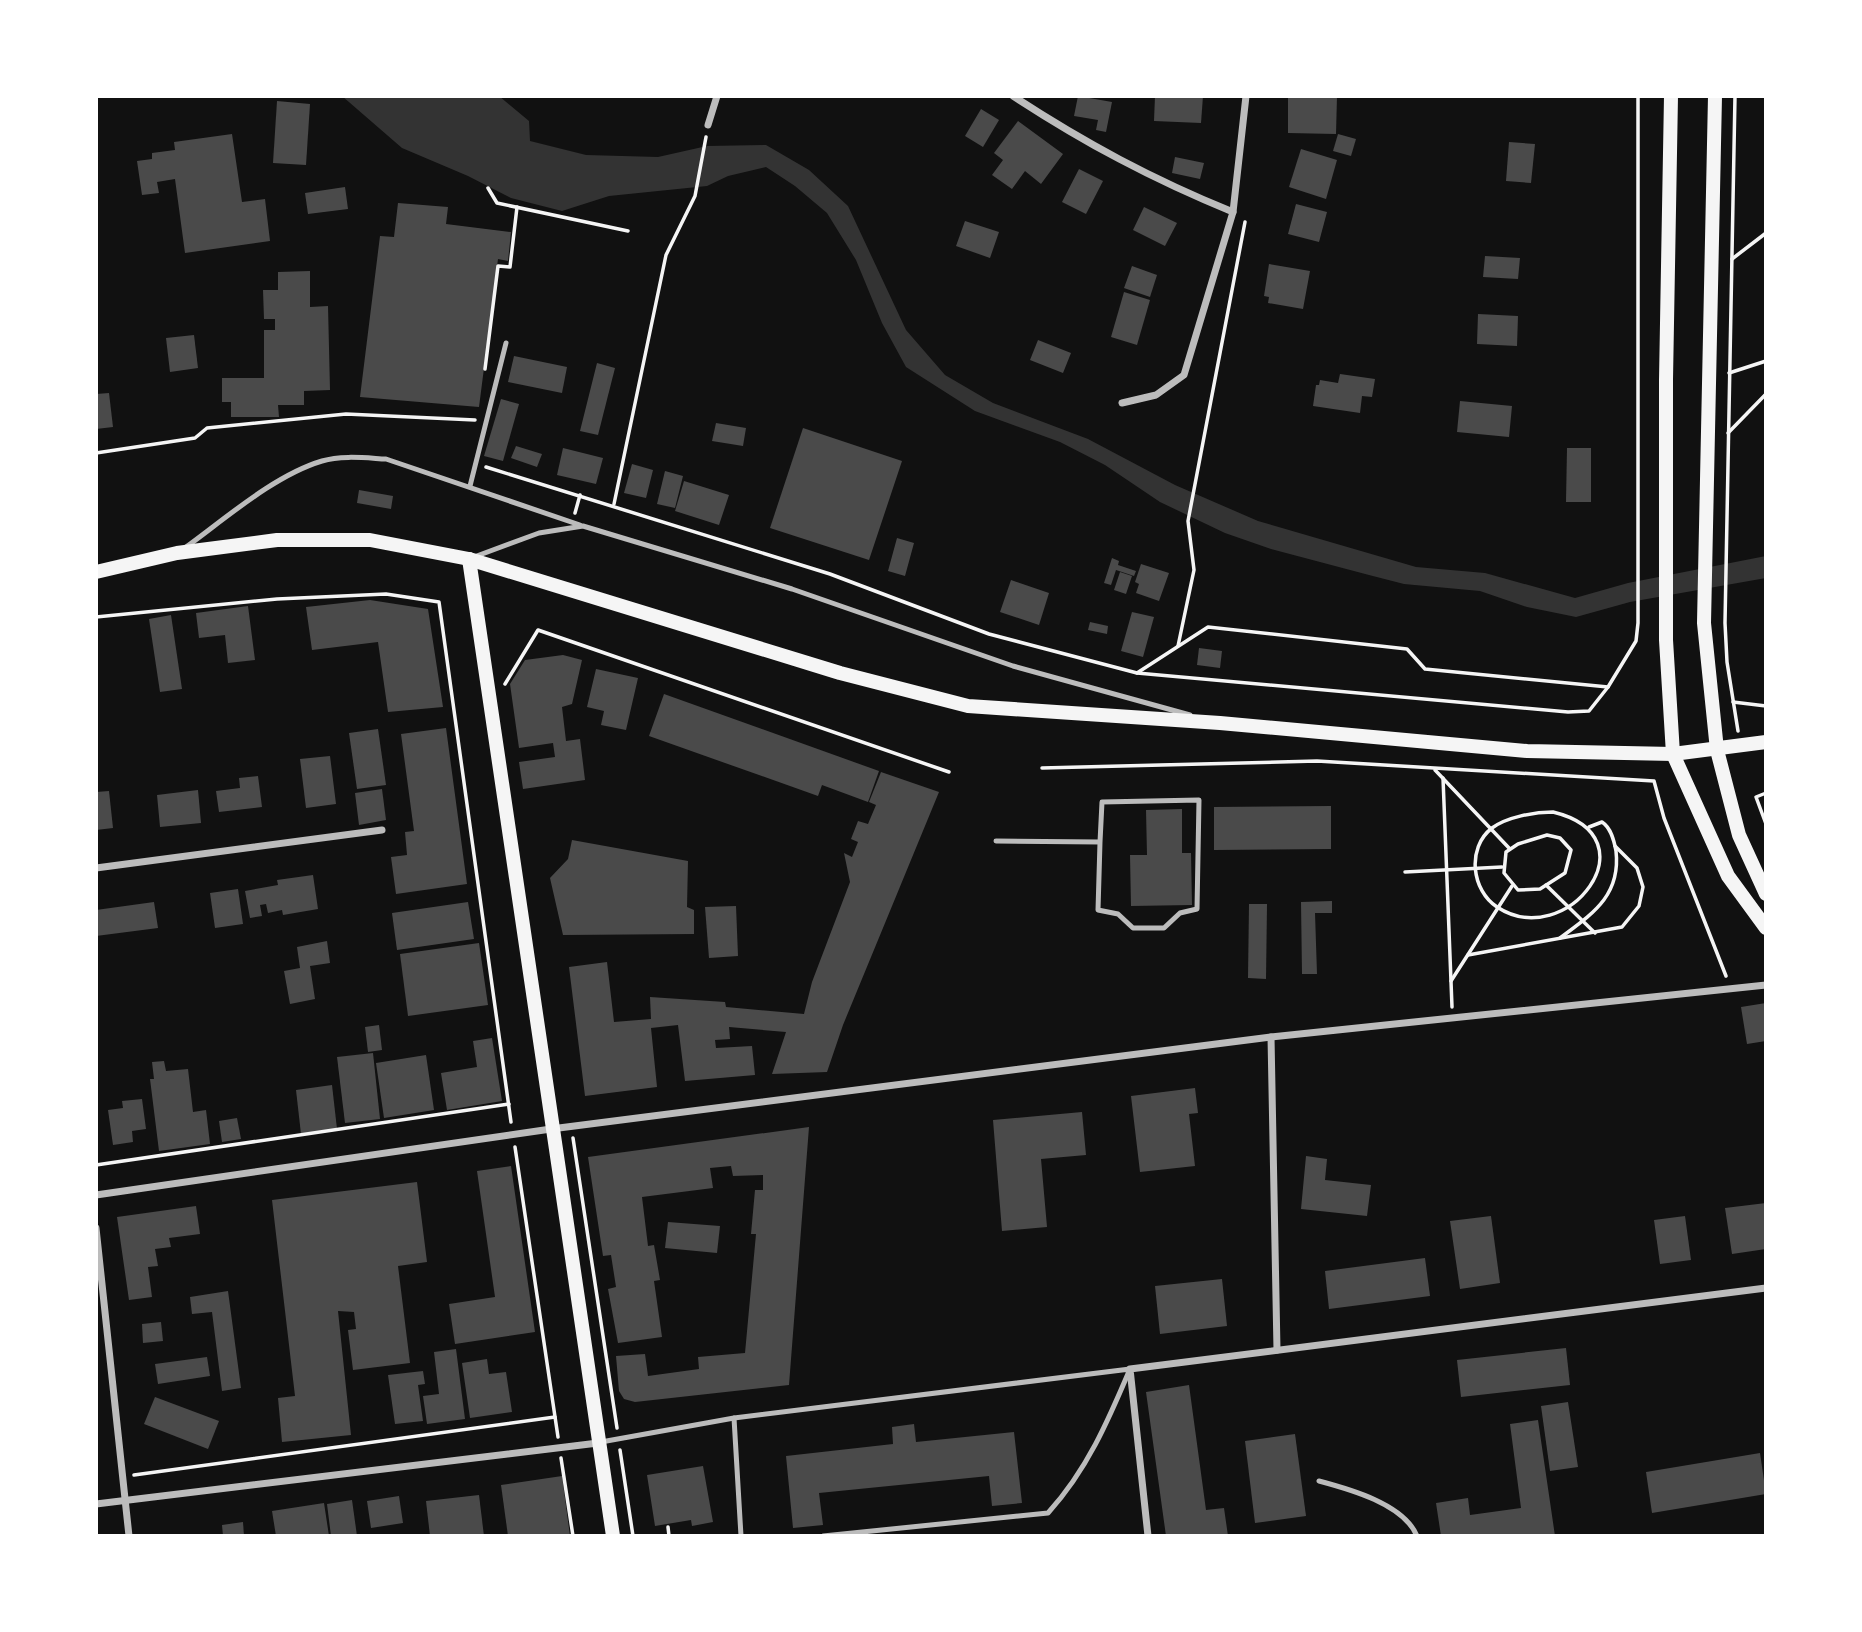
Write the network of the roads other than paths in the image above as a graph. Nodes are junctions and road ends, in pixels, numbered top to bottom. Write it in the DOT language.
graph roads {
  1 [pos="717,96"];
  2 [pos="1013,96"];
  3 [pos="1246,96"];
  4 [pos="1671,96"];
  5 [pos="1715,96"];
  6 [pos="708,125"];
  7 [pos="1233,212"];
  8 [pos="506,343"];
  9 [pos="1122,403"];
  10 [pos="470,486"];
  11 [pos="583,526"];
  12 [pos="177,553"];
  13 [pos="469,559"];
  14 [pos="96,572"];
  15 [pos="1220,723"];
  16 [pos="1766,742"];
  17 [pos="1717,750"];
  18 [pos="1673,754"];
  19 [pos="382,831"];
  20 [pos="996,841"];
  21 [pos="1100,842"];
  22 [pos="96,869"];
  23 [pos="1766,894"];
  24 [pos="1766,928"];
  25 [pos="1766,985"];
  26 [pos="1271,1037"];
  27 [pos="551,1129"];
  28 [pos="96,1195"];
  29 [pos="96,1228"];
  30 [pos="1766,1288"];
  31 [pos="1277,1350"];
  32 [pos="1130,1368"];
  33 [pos="734,1418"];
  34 [pos="598,1443"];
  35 [pos="1319,1481"];
  36 [pos="125,1500"];
  37 [pos="96,1504"];
  38 [pos="129,1536"];
  39 [pos="613,1536"];
  40 [pos="741,1536"];
  41 [pos="823,1536"];
  42 [pos="1148,1536"];
  43 [pos="1417,1536"];
  1 -- 6 [label="street"];
  2 -- 7 [label="street"];
  3 -- 7 [label="street"];
  4 -- 18 [label="main road"];
  5 -- 17 [label="main road"];
  7 -- 9 [label="street"];
  8 -- 10 [label="lane"];
  10 -- 11 [label="lane"];
  10 -- 12 [label="lane"];
  11 -- 13 [label="lane"];
  11 -- 15 [label="lane"];
  12 -- 13 [label="main road"];
  12 -- 14 [label="main road"];
  13 -- 15 [label="main road"];
  13 -- 27 [label="main road"];
  15 -- 18 [label="main road"];
  16 -- 17 [label="main road"];
  17 -- 18 [label="main road"];
  17 -- 23 [label="main road"];
  18 -- 24 [label="main road"];
  19 -- 22 [label="street"];
  20 -- 21 [label="lane"];
  21 -- 21 [label="lane"];
  25 -- 26 [label="street"];
  26 -- 27 [label="street"];
  26 -- 31 [label="street"];
  27 -- 28 [label="street"];
  27 -- 34 [label="main road"];
  29 -- 36 [label="street"];
  30 -- 31 [label="street"];
  31 -- 32 [label="street"];
  32 -- 33 [label="lane"];
  32 -- 41 [label="lane"];
  32 -- 42 [label="street"];
  33 -- 34 [label="lane"];
  33 -- 40 [label="lane"];
  34 -- 36 [label="street"];
  34 -- 39 [label="main road"];
  35 -- 43 [label="lane"];
  36 -- 37 [label="street"];
  36 -- 38 [label="street"];
}
